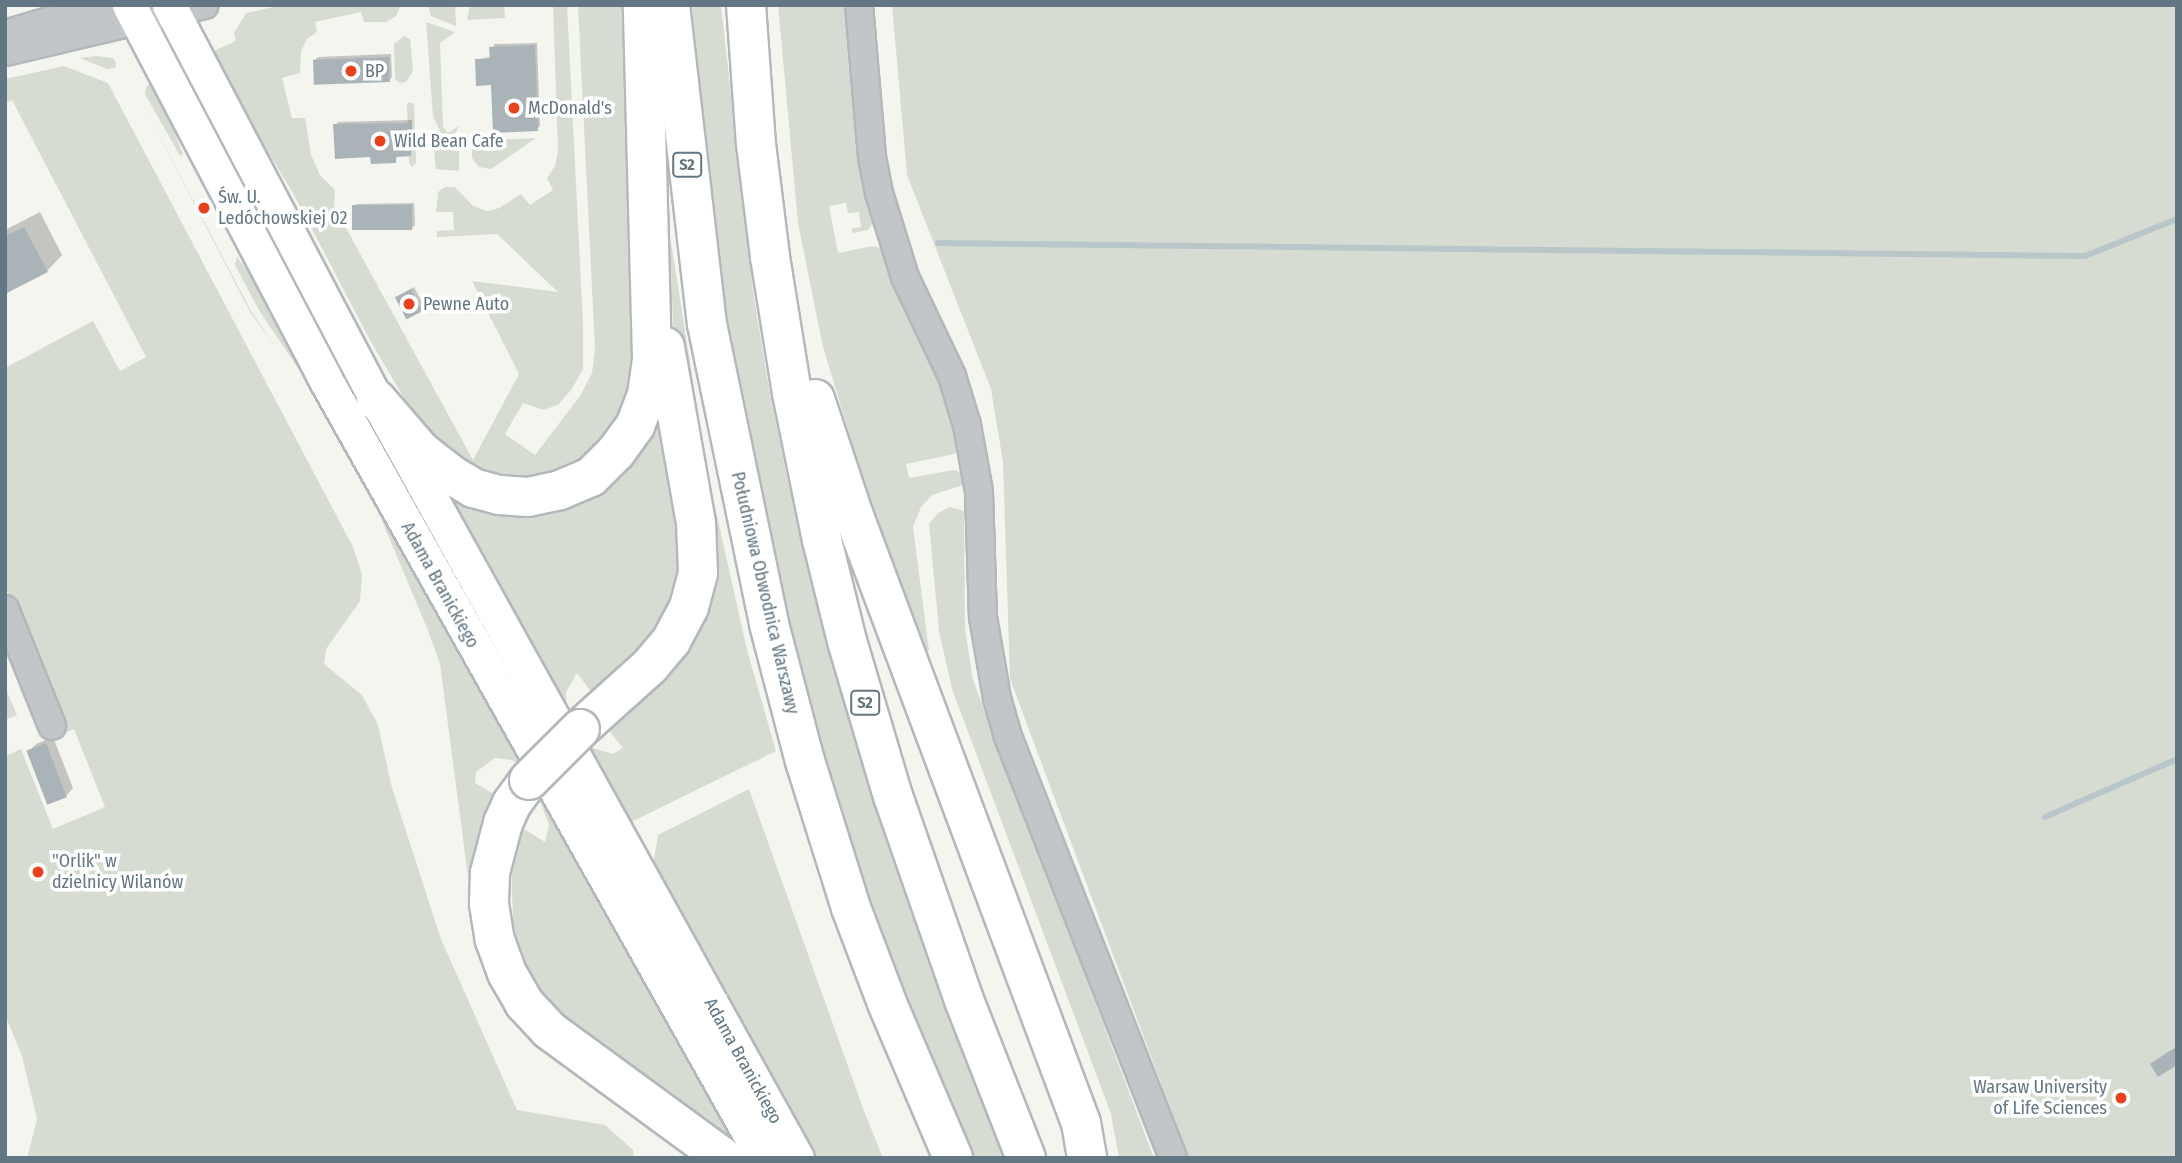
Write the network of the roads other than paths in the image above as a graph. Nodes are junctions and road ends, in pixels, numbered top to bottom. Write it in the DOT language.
graph roads {
  1 [pos="103,5"];
  2 [pos="205,5"];
  3 [pos="643,5"];
  4 [pos="670,5"];
  5 [pos="746,5"];
  6 [pos="859,5"];
  7 [pos="171,9"];
  8 [pos="133,14"];
  9 [pos="5,34"];
  10 [pos="5,52"];
  11 [pos="650,255"];
  12 [pos="770,257"];
  13 [pos="376,400"];
  14 [pos="5,609"];
  15 [pos="51,726"];
  16 [pos="1084,1140"];
  17 [pos="724,1158"];
  18 [pos="763,1158"];
  19 [pos="797,1158"];
  20 [pos="953,1158"];
  21 [pos="1026,1158"];
  22 [pos="1173,1158"];
  1 -- 9 [label="street"];
  2 -- 7 [label="street"];
  3 -- 11 [label="highway"];
  4 -- 20 [label="highway, Południowa Obwodnica Warszawy / S2"];
  5 -- 12 [label="highway, S2"];
  6 -- 22 [label="street"];
  7 -- 8 [label="street"];
  7 -- 13 [label="main road, Adama Branickiego"];
  8 -- 10 [label="street"];
  8 -- 18 [label="main road, Adama Branickiego"];
  11 -- 13 [label="highway"];
  11 -- 17 [label="highway, bridge"];
  12 -- 16 [label="highway"];
  12 -- 21 [label="highway, S2"];
  13 -- 19 [label="main road, Adama Branickiego"];
  14 -- 15 [label="street"];
}
